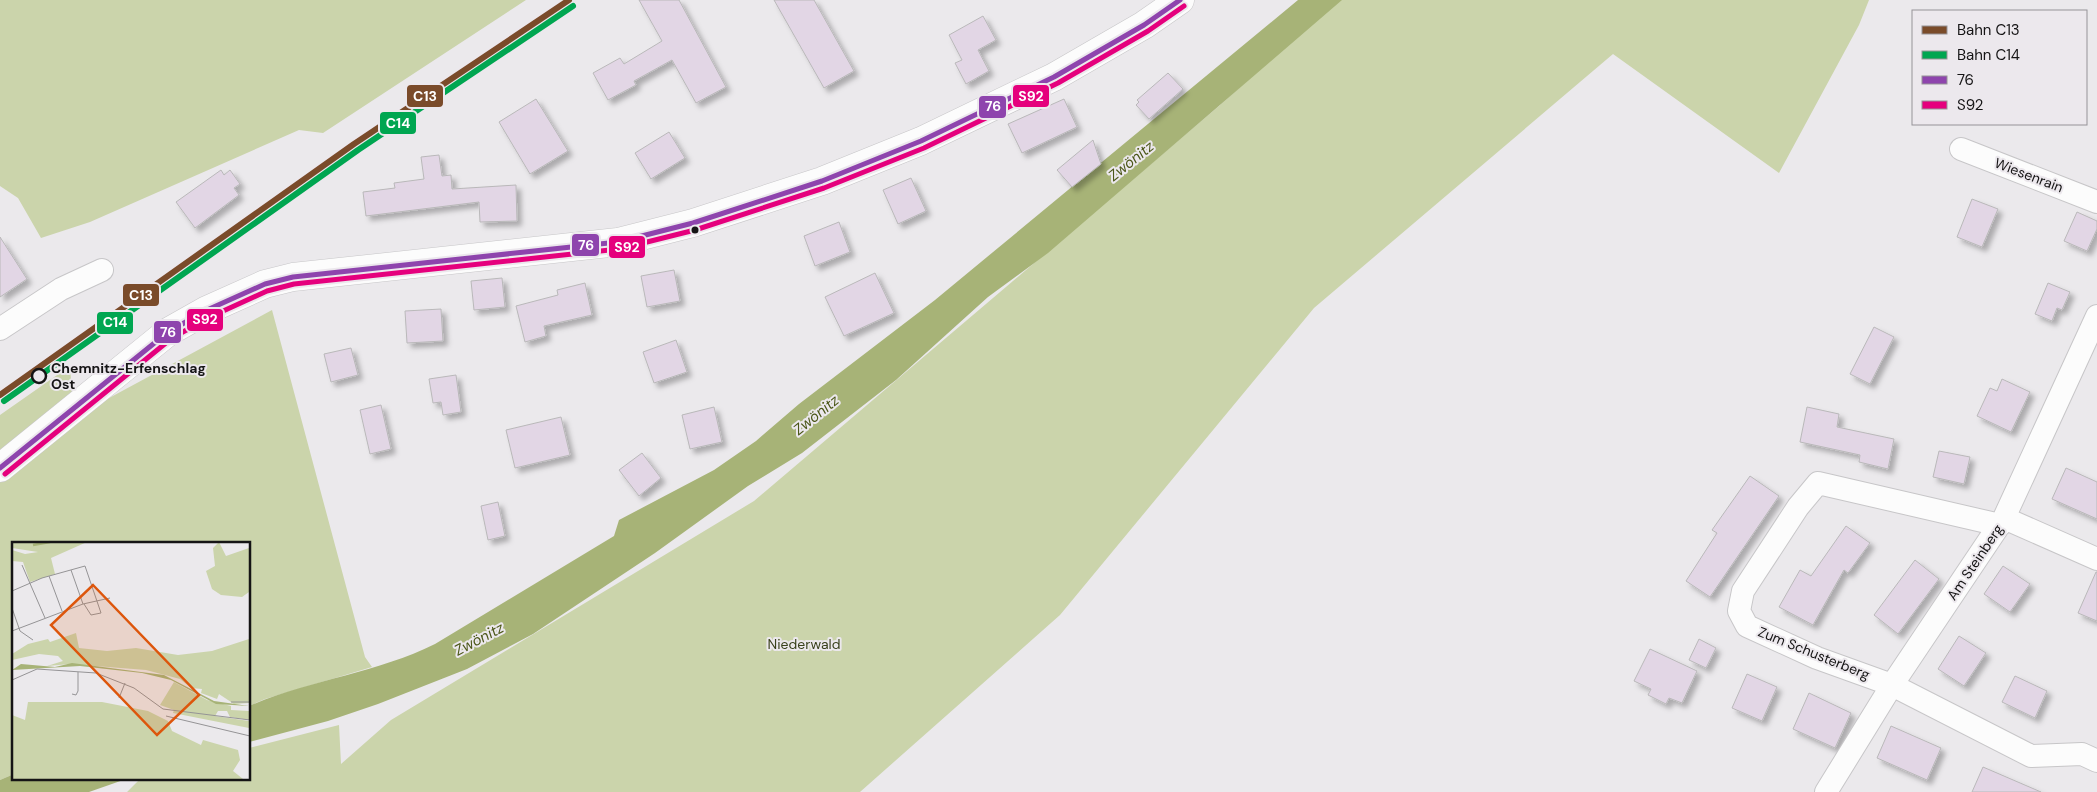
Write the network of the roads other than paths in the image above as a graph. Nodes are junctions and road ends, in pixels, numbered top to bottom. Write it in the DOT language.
graph roads {
  1 [pos="1180,0"];
  2 [pos="1961,149"];
  3 [pos="2097,202"];
  4 [pos="102,270"];
  5 [pos="2097,316"];
  6 [pos="0,329"];
  7 [pos="0,468"];
  8 [pos="2002,521"];
  9 [pos="2097,559"];
  10 [pos="1892,685"];
  11 [pos="2097,761"];
  12 [pos="1826,792"];
  1 -- 7 [label="main road"];
  2 -- 3 [label="street, Wiesenrain"];
  4 -- 6 [label="street"];
  5 -- 8 [label="street, Am Steinberg"];
  8 -- 9 [label="street, Zum Schusterberg"];
  8 -- 10 [label="street, Am Steinberg"];
  8 -- 10 [label="street, Zum Schusterberg"];
  10 -- 11 [label="street, Zum Schusterberg"];
  10 -- 12 [label="street, Am Steinberg"];
}
